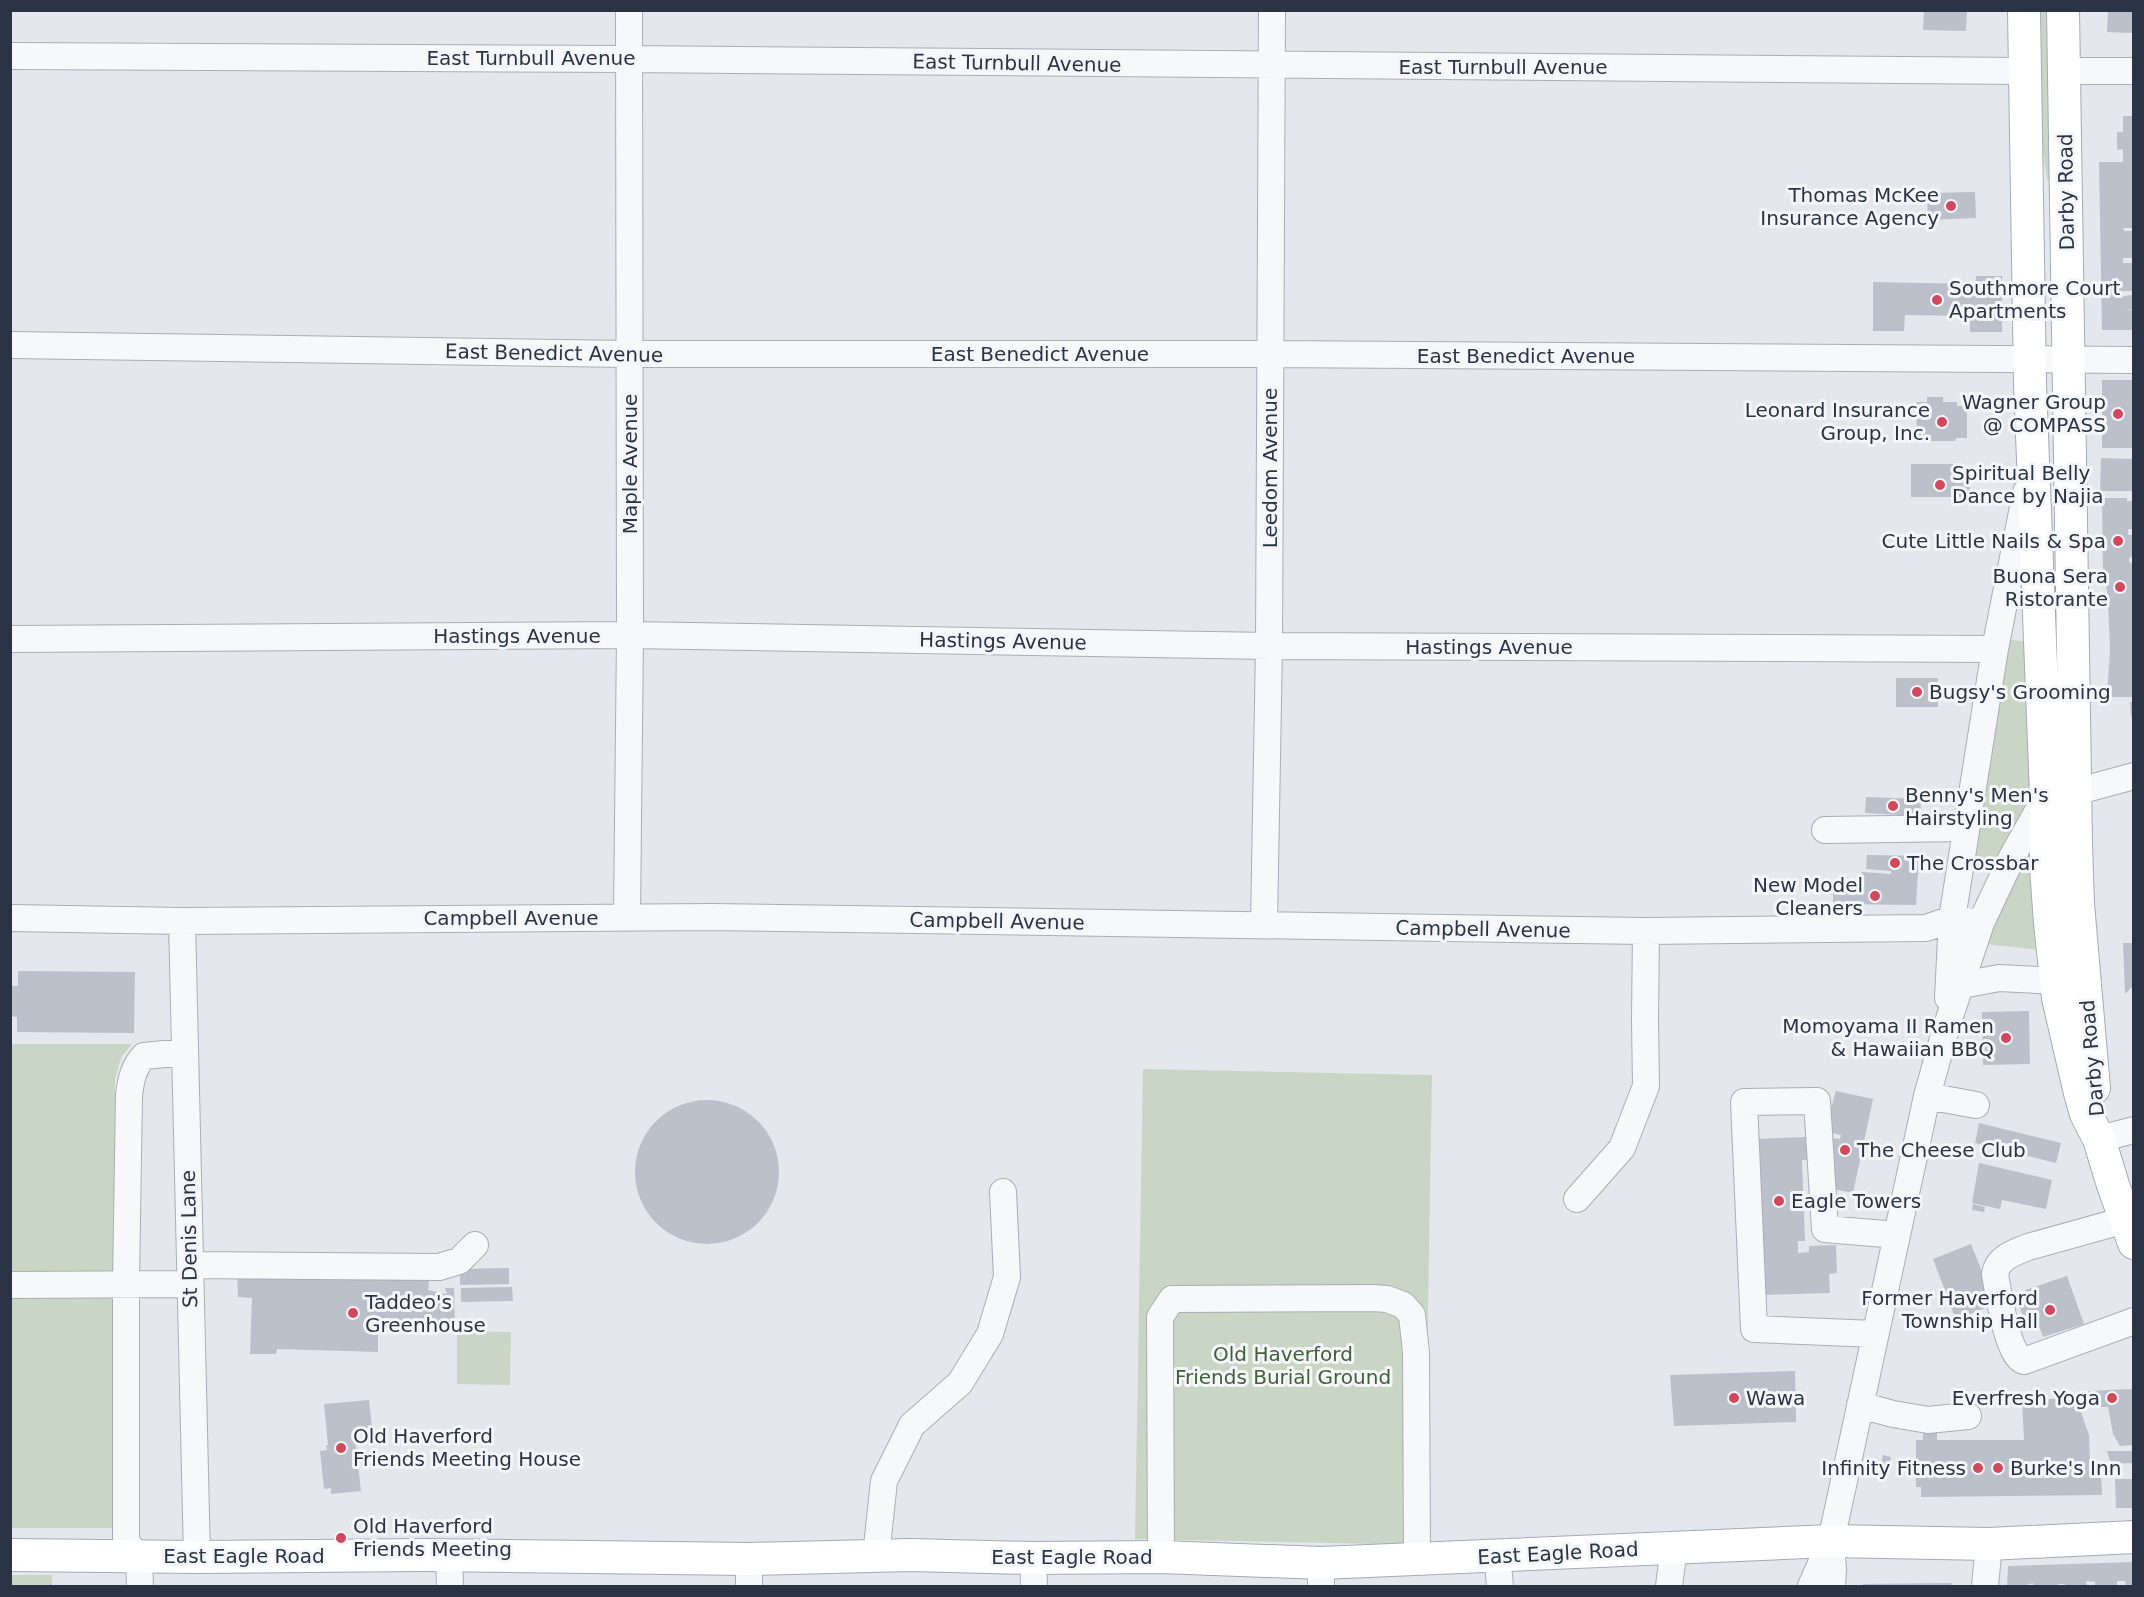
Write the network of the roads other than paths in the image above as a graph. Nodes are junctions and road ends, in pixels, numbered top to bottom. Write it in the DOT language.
graph roads {
  1 [pos="629,10"];
  2 [pos="1272,10"];
  3 [pos="2024,10"];
  4 [pos="2063,10"];
  5 [pos="10,56"];
  6 [pos="629,59"];
  7 [pos="1272,66"];
  8 [pos="2024,71"];
  9 [pos="2063,71"];
  10 [pos="2133,71"];
  11 [pos="10,345"];
  12 [pos="629,354"];
  13 [pos="1270,354"];
  14 [pos="2069,358"];
  15 [pos="2030,360"];
  16 [pos="2133,360"];
  17 [pos="2033,452"];
  18 [pos="630,635"];
  19 [pos="10,639"];
  20 [pos="1269,646"];
  21 [pos="1995,649"];
  22 [pos="2133,776"];
  23 [pos="2061,793"];
  24 [pos="1966,828"];
  25 [pos="1825,830"];
  26 [pos="627,917"];
  27 [pos="10,918"];
  28 [pos="1952,919"];
  29 [pos="182,921"];
  30 [pos="1981,923"];
  31 [pos="1264,925"];
  32 [pos="1646,932"];
  33 [pos="2056,981"];
  34 [pos="1962,984"];
  35 [pos="1946,1028"];
  36 [pos="185,1052"];
  37 [pos="1927,1096"];
  38 [pos="1976,1105"];
  39 [pos="2133,1130"];
  40 [pos="2099,1139"];
  41 [pos="1003,1192"];
  42 [pos="1577,1199"];
  43 [pos="2129,1232"];
  44 [pos="1897,1235"];
  45 [pos="475,1245"];
  46 [pos="190,1274"];
  47 [pos="126,1283"];
  48 [pos="10,1284"];
  49 [pos="2133,1321"];
  50 [pos="1875,1334"];
  51 [pos="1860,1405"];
  52 [pos="1968,1416"];
  53 [pos="2133,1537"];
  54 [pos="1831,1541"];
  55 [pos="1989,1544"];
  56 [pos="1674,1547"];
  57 [pos="10,1555"];
  58 [pos="1497,1555"];
  59 [pos="139,1556"];
  60 [pos="876,1556"];
  61 [pos="197,1557"];
  62 [pos="1161,1557"];
  63 [pos="1417,1558"];
  64 [pos="449,1572"];
  65 [pos="1034,1572"];
  66 [pos="749,1573"];
  67 [pos="1321,1575"];
  68 [pos="140,1587"];
  69 [pos="1500,1587"];
  70 [pos="1669,1587"];
  71 [pos="1811,1587"];
  72 [pos="1832,1587"];
  73 [pos="1985,1587"];
  1 -- 6 [label="street, Maple Avenue"];
  2 -- 7 [label="street, Leedom Avenue"];
  3 -- 8 [label="main road, Darby Road"];
  4 -- 9 [label="main road, Darby Road"];
  5 -- 6 [label="street, East Turnbull Avenue"];
  6 -- 7 [label="street, East Turnbull Avenue"];
  6 -- 12 [label="street, Maple Avenue"];
  7 -- 8 [label="street, East Turnbull Avenue"];
  7 -- 13 [label="street, Leedom Avenue"];
  8 -- 15 [label="main road, Darby Road"];
  9 -- 10 [label="street"];
  9 -- 14 [label="main road, Darby Road"];
  11 -- 12 [label="street, East Benedict Avenue"];
  12 -- 13 [label="street, East Benedict Avenue"];
  12 -- 18 [label="street, Maple Avenue"];
  13 -- 15 [label="street, East Benedict Avenue"];
  13 -- 20 [label="street, Leedom Avenue"];
  14 -- 15 [label="street, East Benedict Avenue"];
  14 -- 16 [label="street, East Benedict Avenue"];
  14 -- 23 [label="main road, Darby Road"];
  15 -- 17 [label="main road, Darby Road"];
  17 -- 21 [label="street, Darby Road"];
  17 -- 23 [label="main road, Darby Road"];
  18 -- 19 [label="street, Hastings Avenue"];
  18 -- 20 [label="street, Hastings Avenue"];
  18 -- 26 [label="street, Maple Avenue"];
  20 -- 21 [label="street, Hastings Avenue"];
  20 -- 31 [label="street, Leedom Avenue"];
  21 -- 24 [label="street, Darby Road"];
  22 -- 23 [label="street"];
  23 -- 30 [label="street, Darby Road"];
  23 -- 33 [label="main road, Darby Road"];
  23 -- 40 [label="main road, Darby Road"];
  24 -- 25 [label="street"];
  24 -- 28 [label="street, Darby Road"];
  26 -- 29 [label="street, Campbell Avenue"];
  26 -- 31 [label="street, Campbell Avenue"];
  27 -- 29 [label="street, Campbell Avenue"];
  28 -- 30 [label="street, Campbell Avenue"];
  28 -- 32 [label="street, Campbell Avenue"];
  28 -- 35 [label="street, Darby Road"];
  29 -- 36 [label="street, St Denis Lane"];
  30 -- 34 [label="street, Darby Road"];
  31 -- 32 [label="street, Campbell Avenue"];
  32 -- 42 [label="street"];
  33 -- 34 [label="street"];
  33 -- 40 [label="main road, Darby Road"];
  34 -- 35 [label="street, Darby Road"];
  35 -- 37 [label="street, Darby Road"];
  36 -- 46 [label="street, St Denis Lane"];
  36 -- 47 [label="street"];
  37 -- 38 [label="street"];
  37 -- 44 [label="street, Darby Road"];
  39 -- 40 [label="street"];
  40 -- 43 [label="main road"];
  41 -- 60 [label="street"];
  43 -- 49 [label="street"];
  44 -- 50 [label="street, Darby Road"];
  44 -- 50 [label="street"];
  45 -- 46 [label="street"];
  46 -- 47 [label="street"];
  46 -- 61 [label="street, St Denis Lane"];
  47 -- 48 [label="street"];
  47 -- 59 [label="street"];
  50 -- 51 [label="street, Darby Road"];
  51 -- 52 [label="street"];
  51 -- 54 [label="street, Darby Road"];
  53 -- 55 [label="main road, East Eagle Road"];
  54 -- 55 [label="main road, East Eagle Road"];
  54 -- 56 [label="main road, East Eagle Road"];
  54 -- 71 [label="street"];
  54 -- 72 [label="street"];
  55 -- 73 [label="street"];
  56 -- 58 [label="main road, East Eagle Road"];
  56 -- 70 [label="street"];
  57 -- 59 [label="main road, East Eagle Road"];
  58 -- 63 [label="main road, East Eagle Road"];
  58 -- 69 [label="street"];
  59 -- 61 [label="main road, East Eagle Road"];
  59 -- 68 [label="street"];
  60 -- 65 [label="main road, East Eagle Road"];
  60 -- 66 [label="main road, East Eagle Road"];
  61 -- 64 [label="main road, East Eagle Road"];
  62 -- 63 [label="street"];
  62 -- 65 [label="main road, East Eagle Road"];
  62 -- 67 [label="main road, East Eagle Road"];
  63 -- 67 [label="main road, East Eagle Road"];
  64 -- 66 [label="main road, East Eagle Road"];
}
